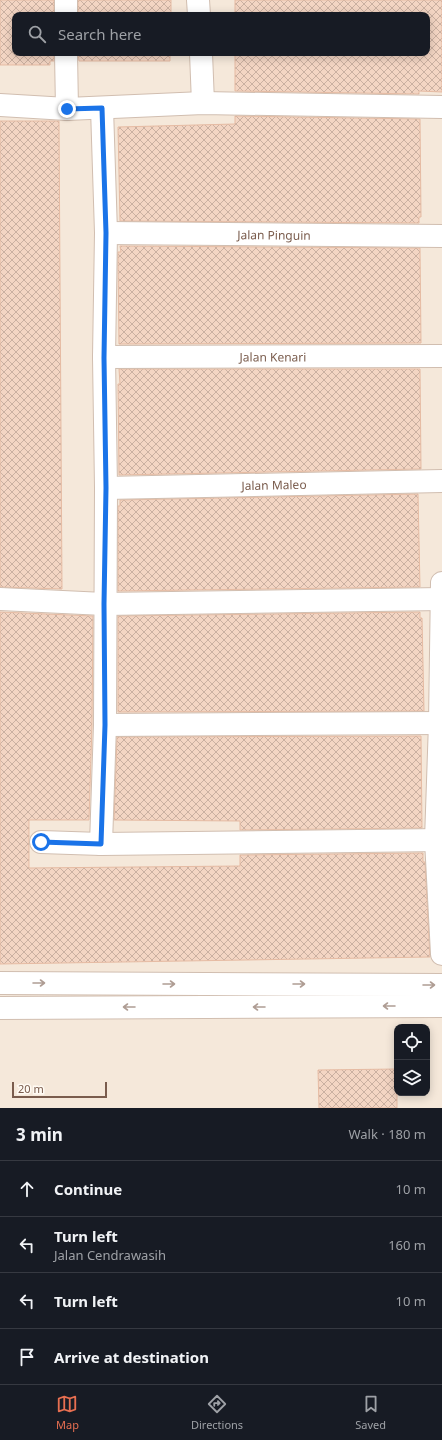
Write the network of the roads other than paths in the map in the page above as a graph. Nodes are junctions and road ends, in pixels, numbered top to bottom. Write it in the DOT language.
graph roads {
  1 [pos="66,0"];
  2 [pos="198,0"];
  3 [pos="66,12"];
  4 [pos="199,12"];
  5 [pos="66,56"];
  6 [pos="201,56"];
  7 [pos="203,103"];
  8 [pos="0,105"];
  9 [pos="442,107"];
  10 [pos="102,108"];
  11 [pos="67,109"];
  12 [pos="106,233"];
  13 [pos="442,236"];
  14 [pos="442,356"];
  15 [pos="104,358"];
  16 [pos="442,481"];
  17 [pos="106,488"];
  18 [pos="442,594"];
  19 [pos="0,599"];
  20 [pos="104,604"];
  21 [pos="441,723"];
  22 [pos="105,725"];
  23 [pos="439,840"];
  24 [pos="41,842"];
  25 [pos="101,844"];
  26 [pos="442,954"];
  27 [pos="0,983"];
  28 [pos="442,985"];
  29 [pos="442,1006"];
  30 [pos="0,1008"];
  1 -- 3 [label="street"];
  2 -- 4 [label="street"];
  5 -- 11 [label="street"];
  6 -- 7 [label="street"];
  7 -- 9 [label="street"];
  7 -- 10 [label="street"];
  8 -- 11 [label="street"];
  10 -- 11 [label="street"];
  10 -- 12 [label="street"];
  12 -- 13 [label="street, Jalan Pinguin"];
  12 -- 15 [label="street"];
  14 -- 15 [label="street, Jalan Kenari"];
  15 -- 17 [label="street"];
  16 -- 17 [label="street, Jalan Maleo"];
  17 -- 20 [label="street"];
  18 -- 20 [label="street"];
  18 -- 21 [label="street"];
  19 -- 20 [label="street"];
  20 -- 22 [label="street"];
  21 -- 22 [label="street"];
  21 -- 23 [label="street"];
  22 -- 25 [label="street"];
  23 -- 25 [label="street"];
  23 -- 26 [label="street"];
  24 -- 25 [label="street"];
  27 -- 28 [label="street, one-way"];
  29 -- 30 [label="street, one-way"];
}
